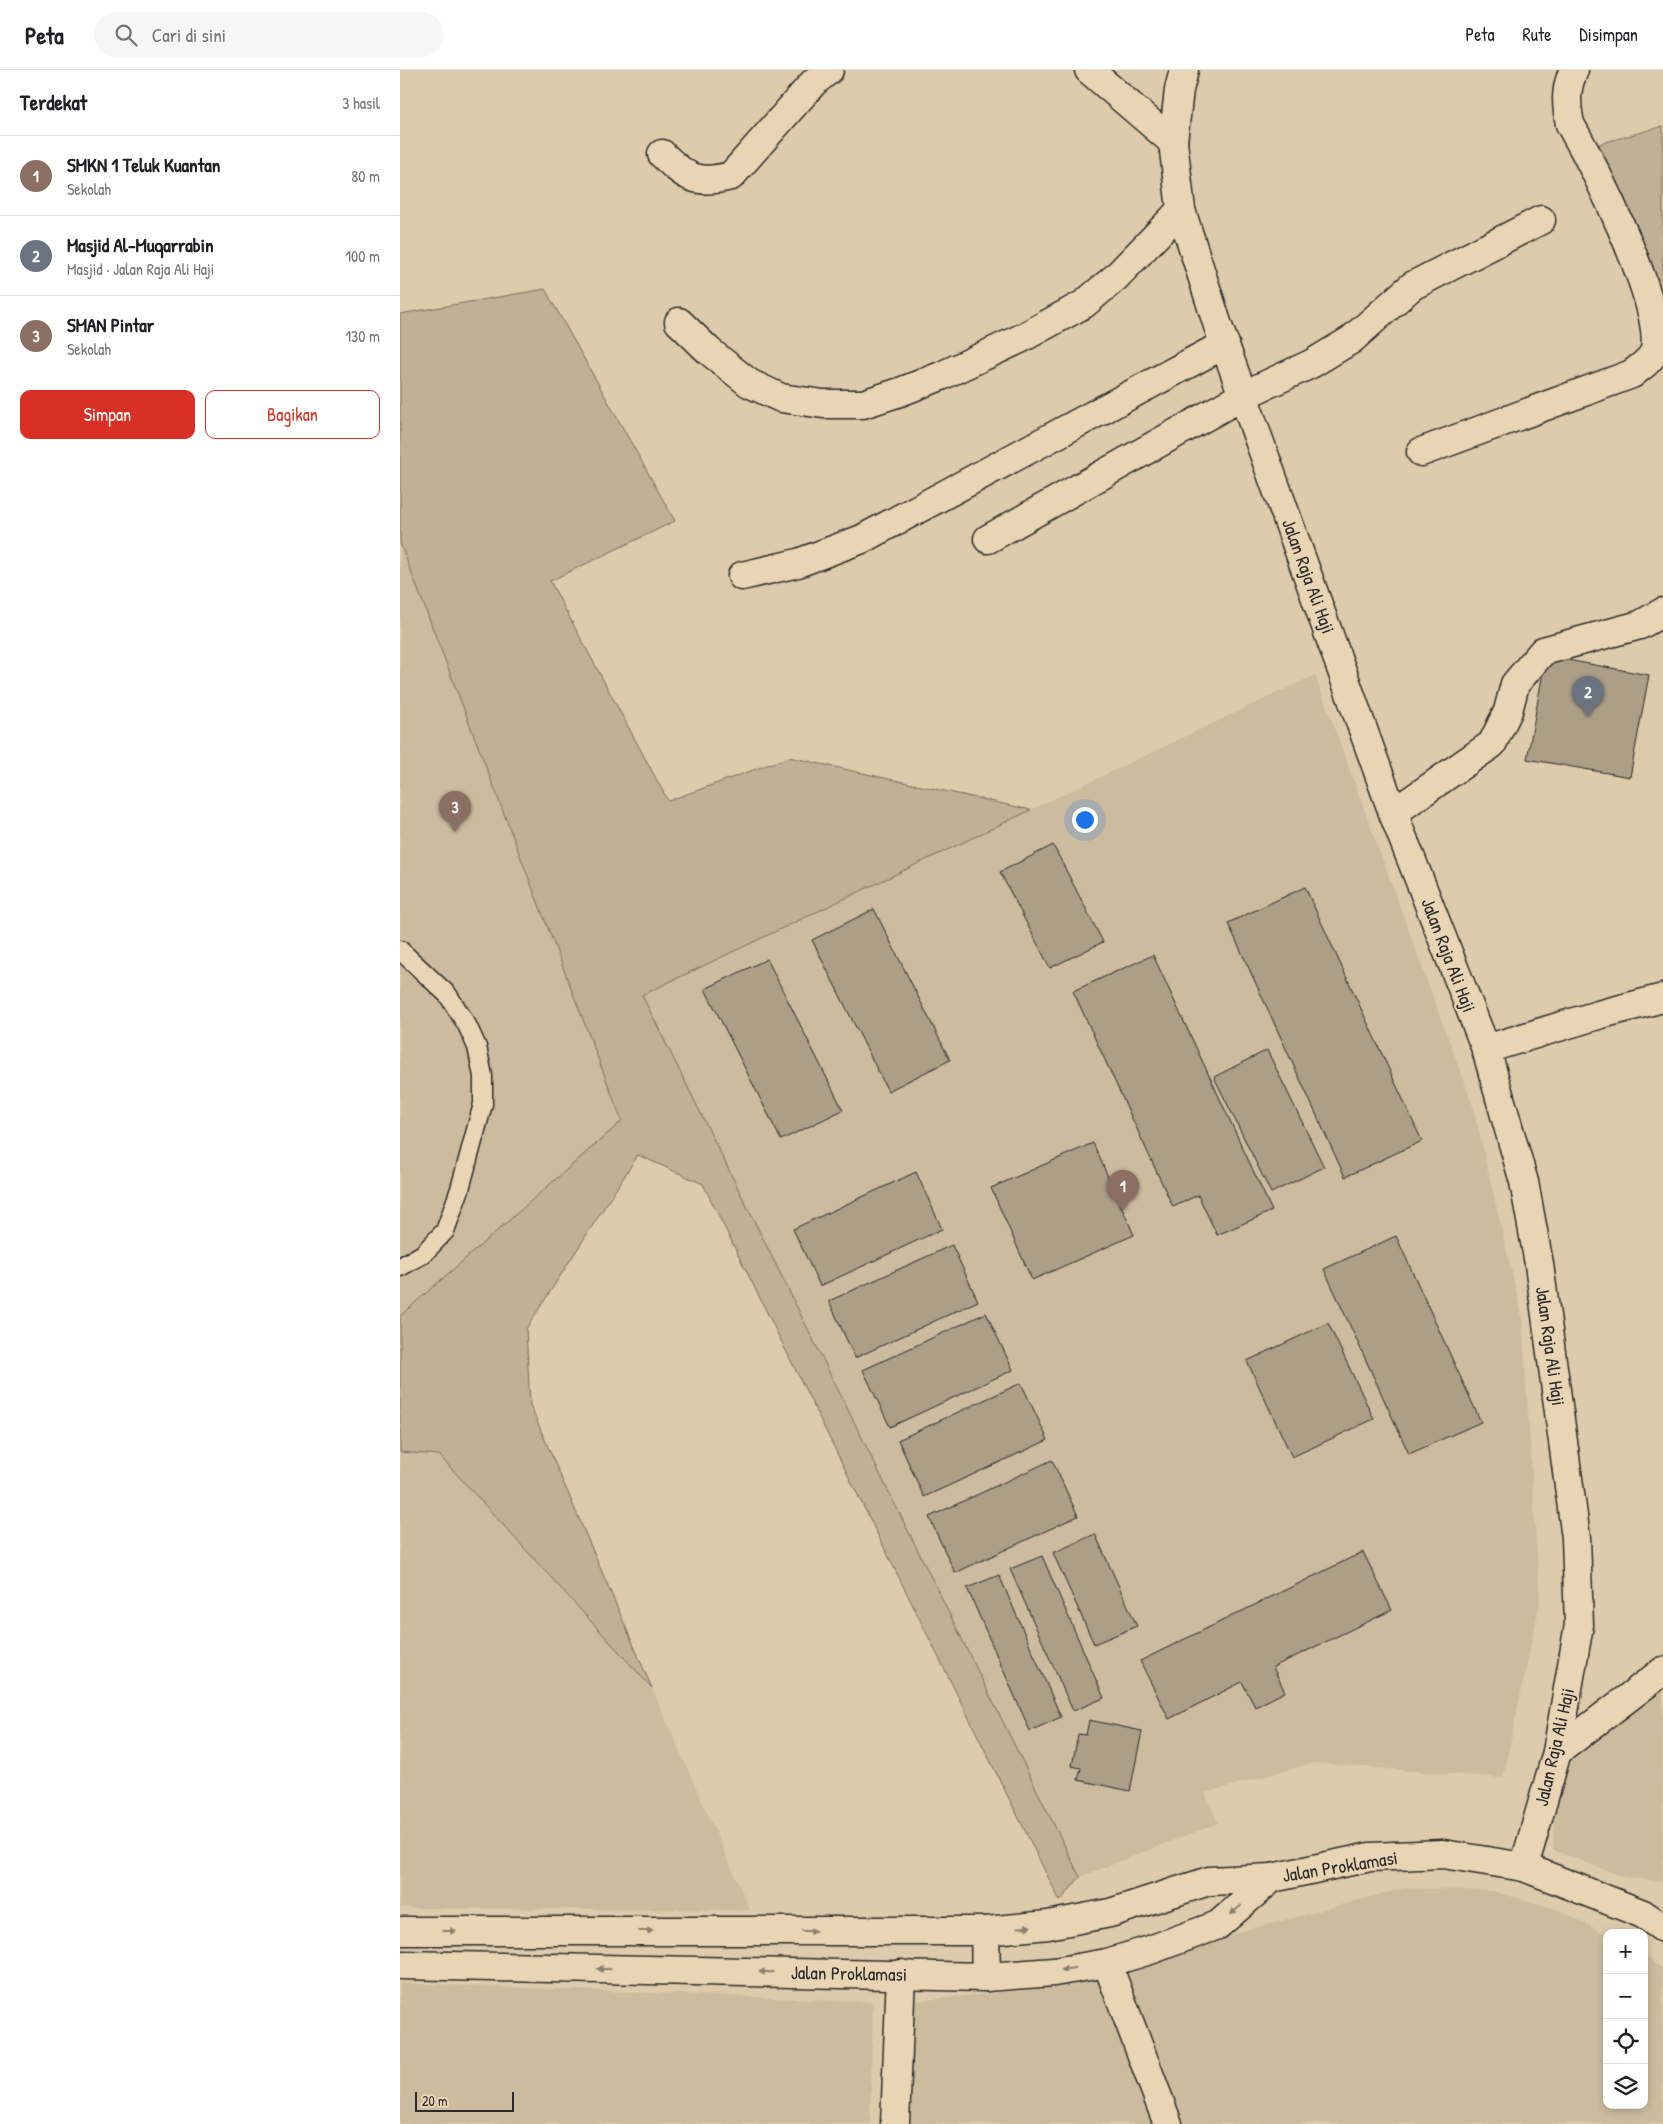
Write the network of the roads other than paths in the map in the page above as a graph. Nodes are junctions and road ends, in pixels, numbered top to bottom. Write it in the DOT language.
graph roads {
  1 [pos="829,70"];
  2 [pos="1089,70"];
  3 [pos="1184,70"];
  4 [pos="1574,70"];
  5 [pos="1173,142"];
  6 [pos="662,154"];
  7 [pos="1181,210"];
  8 [pos="1541,220"];
  9 [pos="679,322"];
  10 [pos="1225,344"];
  11 [pos="1244,395"];
  12 [pos="1421,452"];
  13 [pos="988,539"];
  14 [pos="742,576"];
  15 [pos="1663,612"];
  16 [pos="1393,813"];
  17 [pos="400,950"];
  18 [pos="1663,998"];
  19 [pos="1486,1049"];
  20 [pos="400,1267"];
  21 [pos="1663,1671"];
  22 [pos="1557,1752"];
  23 [pos="1524,1867"];
  24 [pos="1272,1878"];
  25 [pos="1663,1928"];
  26 [pos="400,1931"];
  27 [pos="985,1931"];
  28 [pos="1107,1964"];
  29 [pos="400,1965"];
  30 [pos="901,1974"];
  31 [pos="986,1977"];
  32 [pos="895,2124"];
  33 [pos="1168,2124"];
  1 -- 6 [label="main road"];
  2 -- 5 [label="main road"];
  3 -- 5 [label="main road, Jalan Raja Ali Haji"];
  4 -- 12 [label="main road"];
  5 -- 7 [label="main road, Jalan Raja Ali Haji"];
  7 -- 9 [label="main road"];
  7 -- 10 [label="main road, Jalan Raja Ali Haji"];
  8 -- 11 [label="main road"];
  10 -- 11 [label="main road, Jalan Raja Ali Haji"];
  10 -- 14 [label="main road"];
  11 -- 13 [label="main road"];
  11 -- 16 [label="main road, Jalan Raja Ali Haji"];
  15 -- 16 [label="main road"];
  16 -- 19 [label="main road, Jalan Raja Ali Haji"];
  17 -- 20 [label="lane"];
  18 -- 19 [label="main road"];
  19 -- 22 [label="main road, Jalan Raja Ali Haji"];
  21 -- 22 [label="main road"];
  22 -- 23 [label="main road, Jalan Raja Ali Haji"];
  23 -- 24 [label="main road, Jalan Proklamasi"];
  23 -- 25 [label="main road, Jalan Proklamasi"];
  27 -- 24 [label="main road, Jalan Proklamasi, one-way"];
  24 -- 28 [label="main road, Jalan Proklamasi, one-way"];
  26 -- 27 [label="main road, Jalan Proklamasi, one-way"];
  27 -- 31 [label="main road"];
  28 -- 31 [label="main road, Jalan Proklamasi, one-way"];
  28 -- 33 [label="main road"];
  30 -- 29 [label="main road, Jalan Proklamasi, one-way"];
  30 -- 31 [label="main road, Jalan Proklamasi"];
  30 -- 32 [label="main road"];
}
